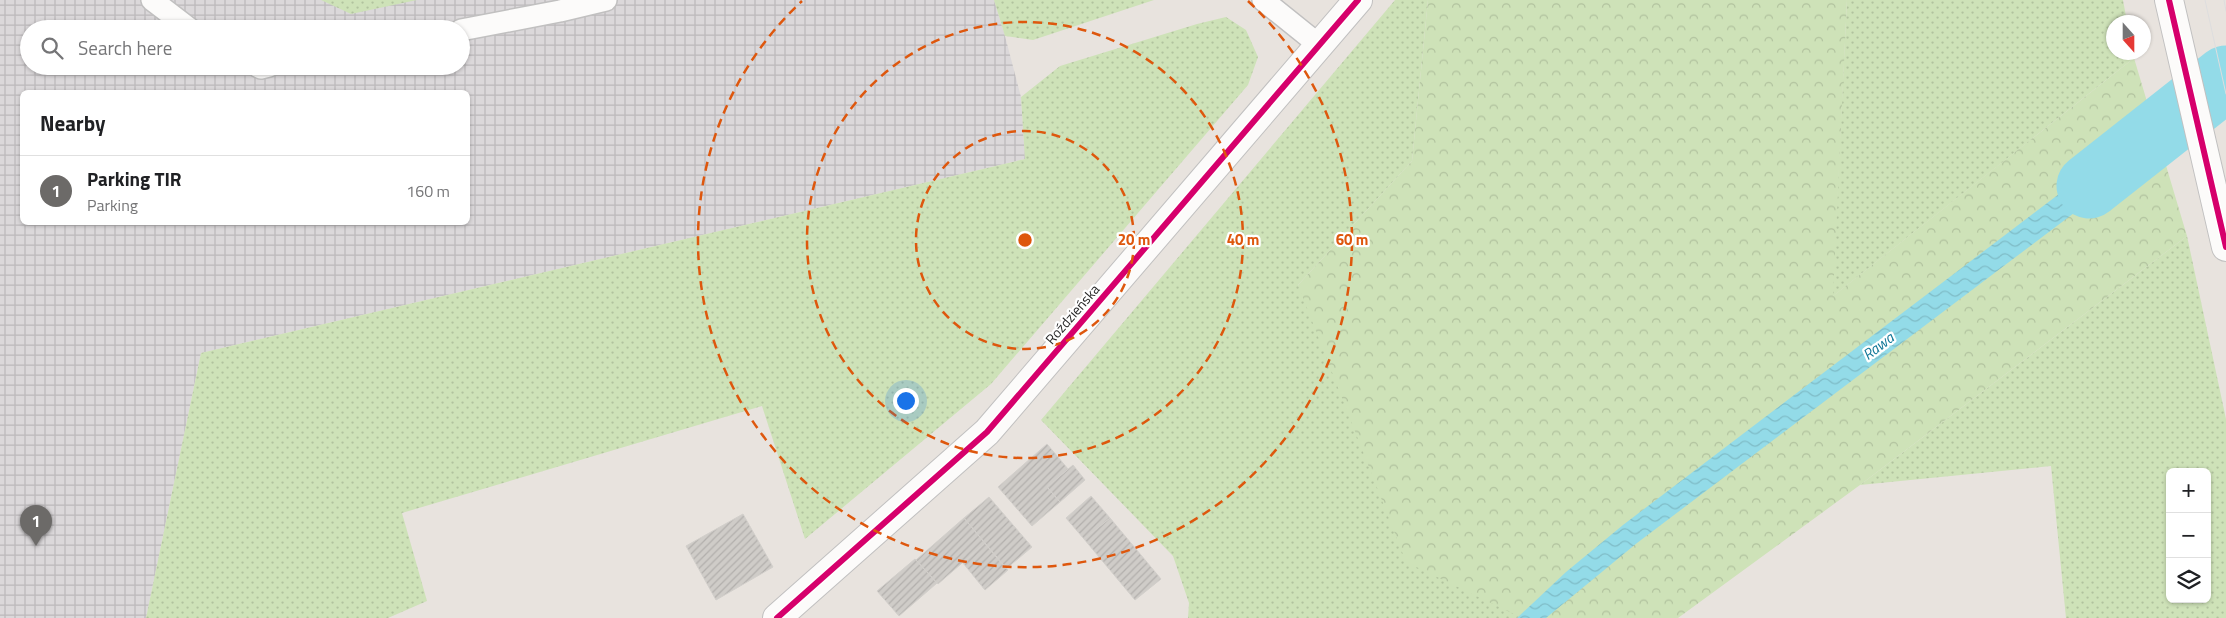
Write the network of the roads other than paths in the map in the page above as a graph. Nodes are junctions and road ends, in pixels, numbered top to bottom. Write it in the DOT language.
graph roads {
  1 [pos="152,0"];
  2 [pos="606,0"];
  3 [pos="1263,0"];
  4 [pos="1358,0"];
  5 [pos="2169,0"];
  6 [pos="559,6"];
  7 [pos="178,20"];
  8 [pos="470,28"];
  9 [pos="1319,45"];
  10 [pos="2226,246"];
  11 [pos="777,618"];
  1 -- 7 [label="lane"];
  2 -- 6 [label="lane"];
  3 -- 9 [label="lane"];
  4 -- 9 [label="street, Roździeńska"];
  5 -- 10 [label="street"];
  6 -- 8 [label="lane"];
  9 -- 11 [label="street, Roździeńska"];
}
